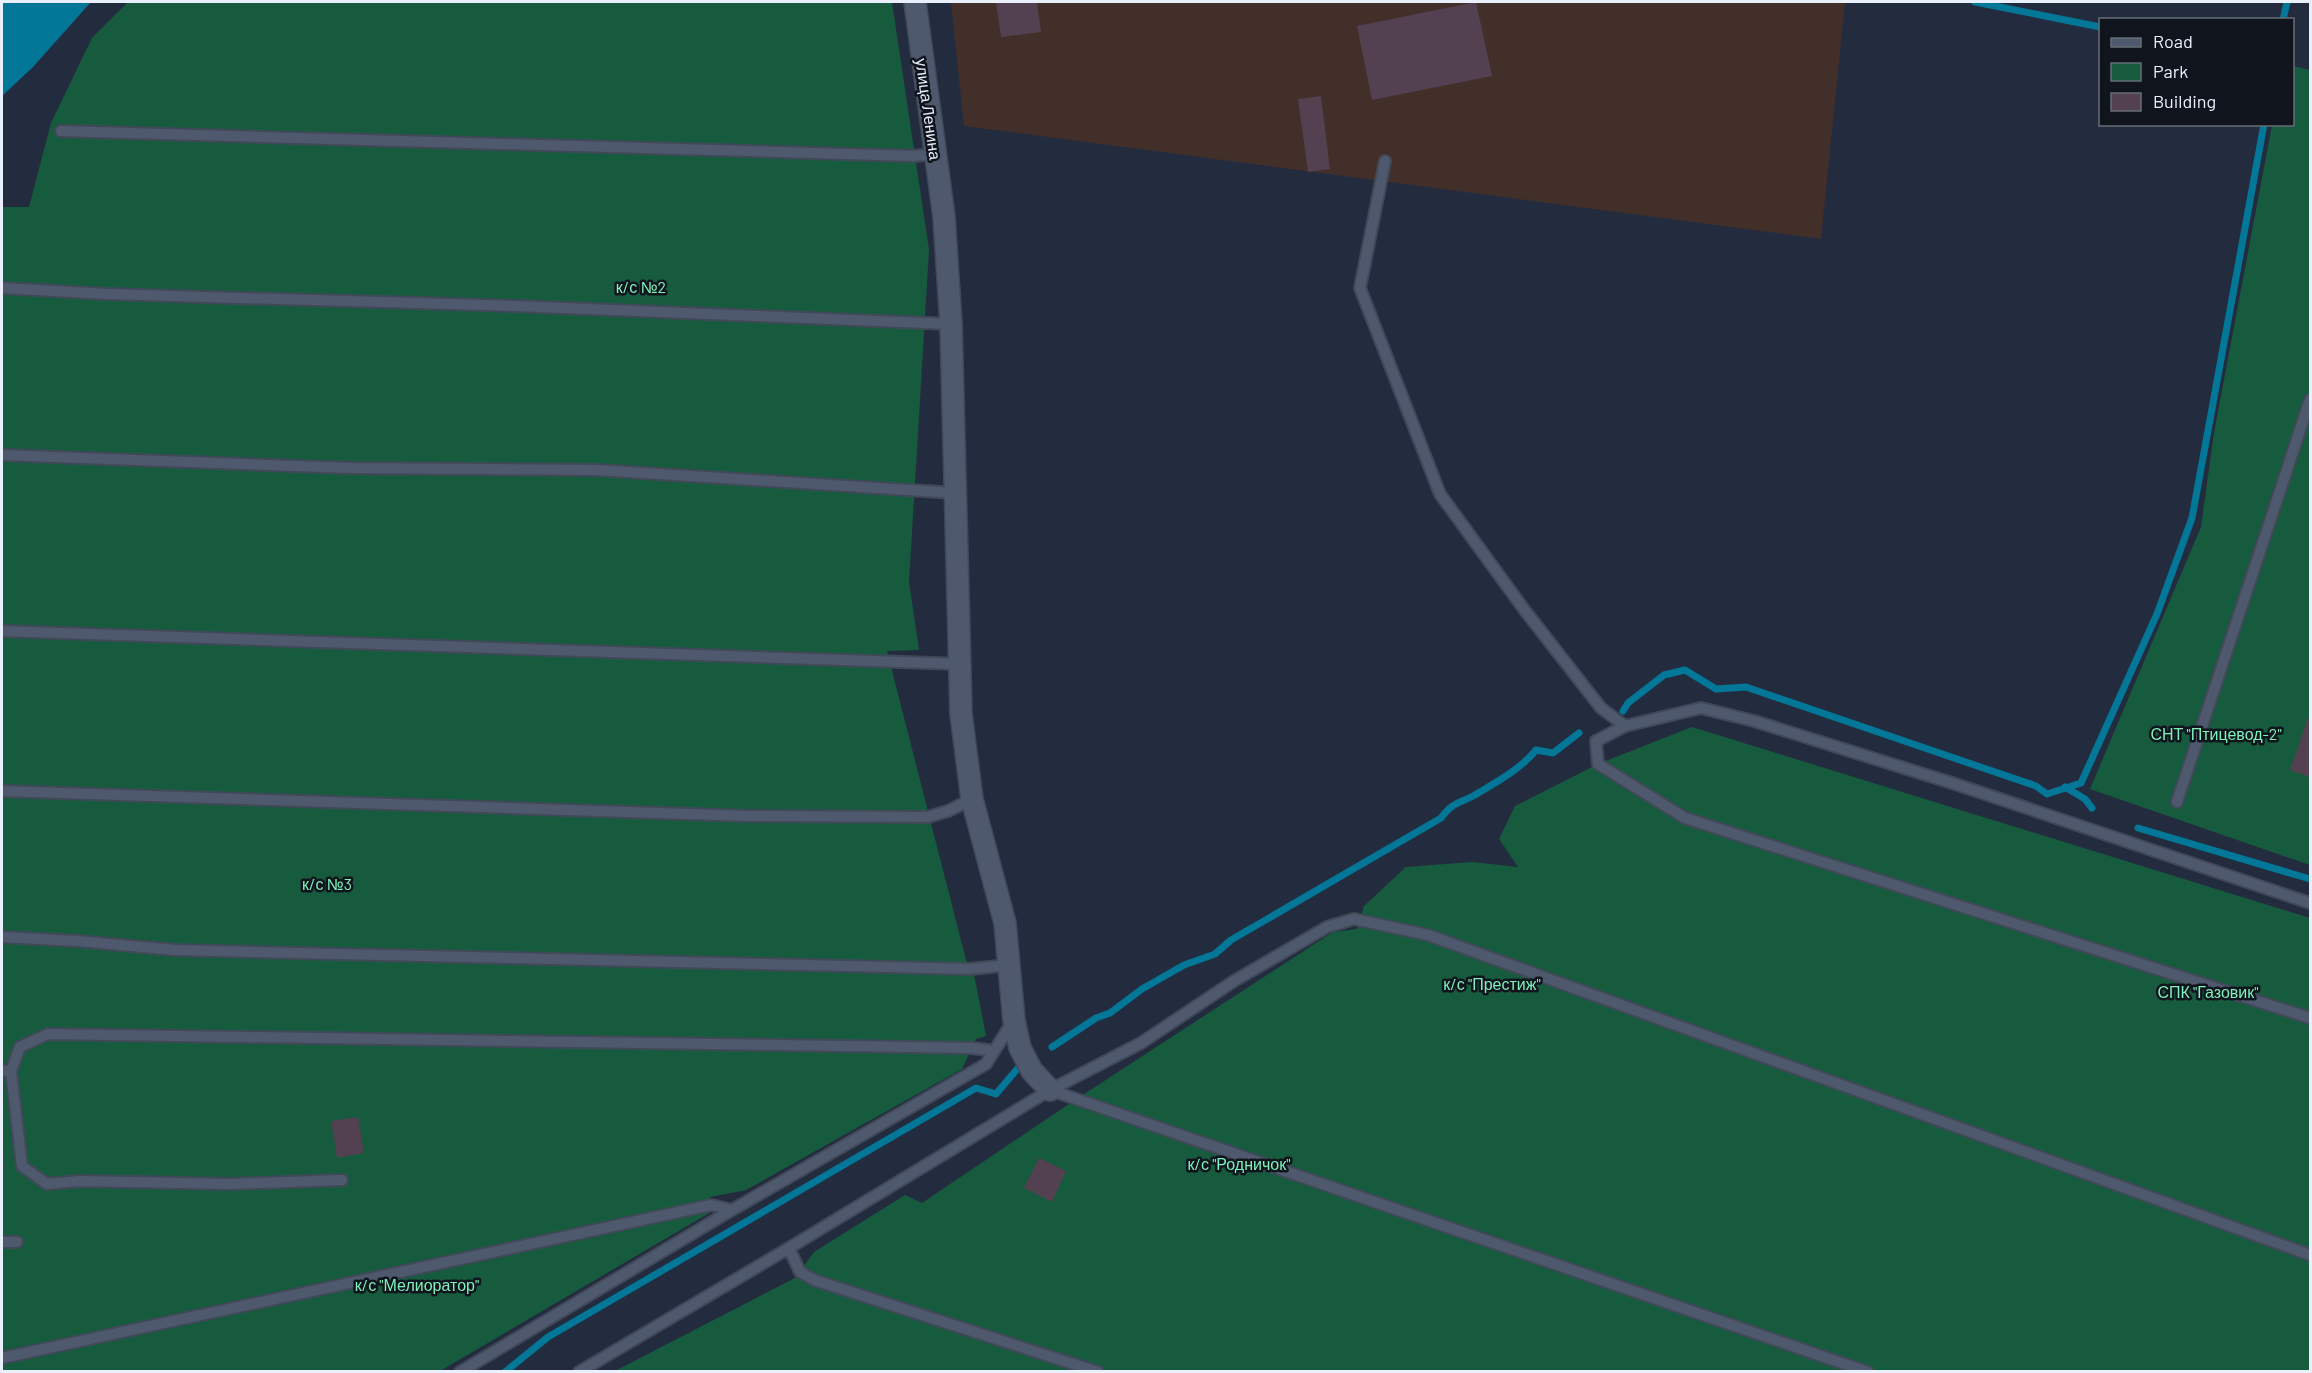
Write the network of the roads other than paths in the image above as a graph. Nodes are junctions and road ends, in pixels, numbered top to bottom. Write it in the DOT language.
graph roads {
  1 [pos="915,2"];
  2 [pos="61,131"];
  3 [pos="935,154"];
  4 [pos="1385,161"];
  5 [pos="2,288"];
  6 [pos="951,324"];
  7 [pos="2310,400"];
  8 [pos="2,454"];
  9 [pos="955,493"];
  10 [pos="2,631"];
  11 [pos="960,664"];
  12 [pos="1624,726"];
  13 [pos="2,790"];
  14 [pos="972,800"];
  15 [pos="2177,802"];
  16 [pos="2310,903"];
  17 [pos="2,938"];
  18 [pos="1009,965"];
  19 [pos="2310,1018"];
  20 [pos="1014,1020"];
  21 [pos="994,1051"];
  22 [pos="6,1071"];
  23 [pos="1050,1090"];
  24 [pos="342,1180"];
  25 [pos="732,1210"];
  26 [pos="2,1242"];
  27 [pos="17,1242"];
  28 [pos="789,1248"];
  29 [pos="2310,1255"];
  30 [pos="2,1358"];
  31 [pos="460,1371"];
  32 [pos="579,1371"];
  33 [pos="1098,1371"];
  34 [pos="1868,1371"];
  1 -- 3 [label="street, улица Ленина"];
  2 -- 3 [label="lane"];
  3 -- 6 [label="street, улица Ленина"];
  4 -- 12 [label="lane"];
  5 -- 6 [label="lane"];
  6 -- 9 [label="street, улица Ленина"];
  7 -- 15 [label="lane"];
  8 -- 9 [label="lane"];
  9 -- 11 [label="street, улица Ленина"];
  10 -- 11 [label="lane"];
  11 -- 14 [label="street, улица Ленина"];
  12 -- 16 [label="lane"];
  12 -- 19 [label="lane"];
  13 -- 14 [label="lane"];
  14 -- 18 [label="street, улица Ленина"];
  17 -- 18 [label="lane"];
  18 -- 20 [label="street, улица Ленина"];
  20 -- 21 [label="lane"];
  20 -- 23 [label="street, улица Ленина"];
  21 -- 22 [label="lane"];
  21 -- 25 [label="lane"];
  22 -- 24 [label="lane"];
  23 -- 28 [label="lane"];
  23 -- 29 [label="lane"];
  23 -- 34 [label="lane"];
  25 -- 30 [label="lane"];
  25 -- 31 [label="lane"];
  26 -- 27 [label="lane"];
  28 -- 32 [label="lane"];
  28 -- 33 [label="lane"];
}
